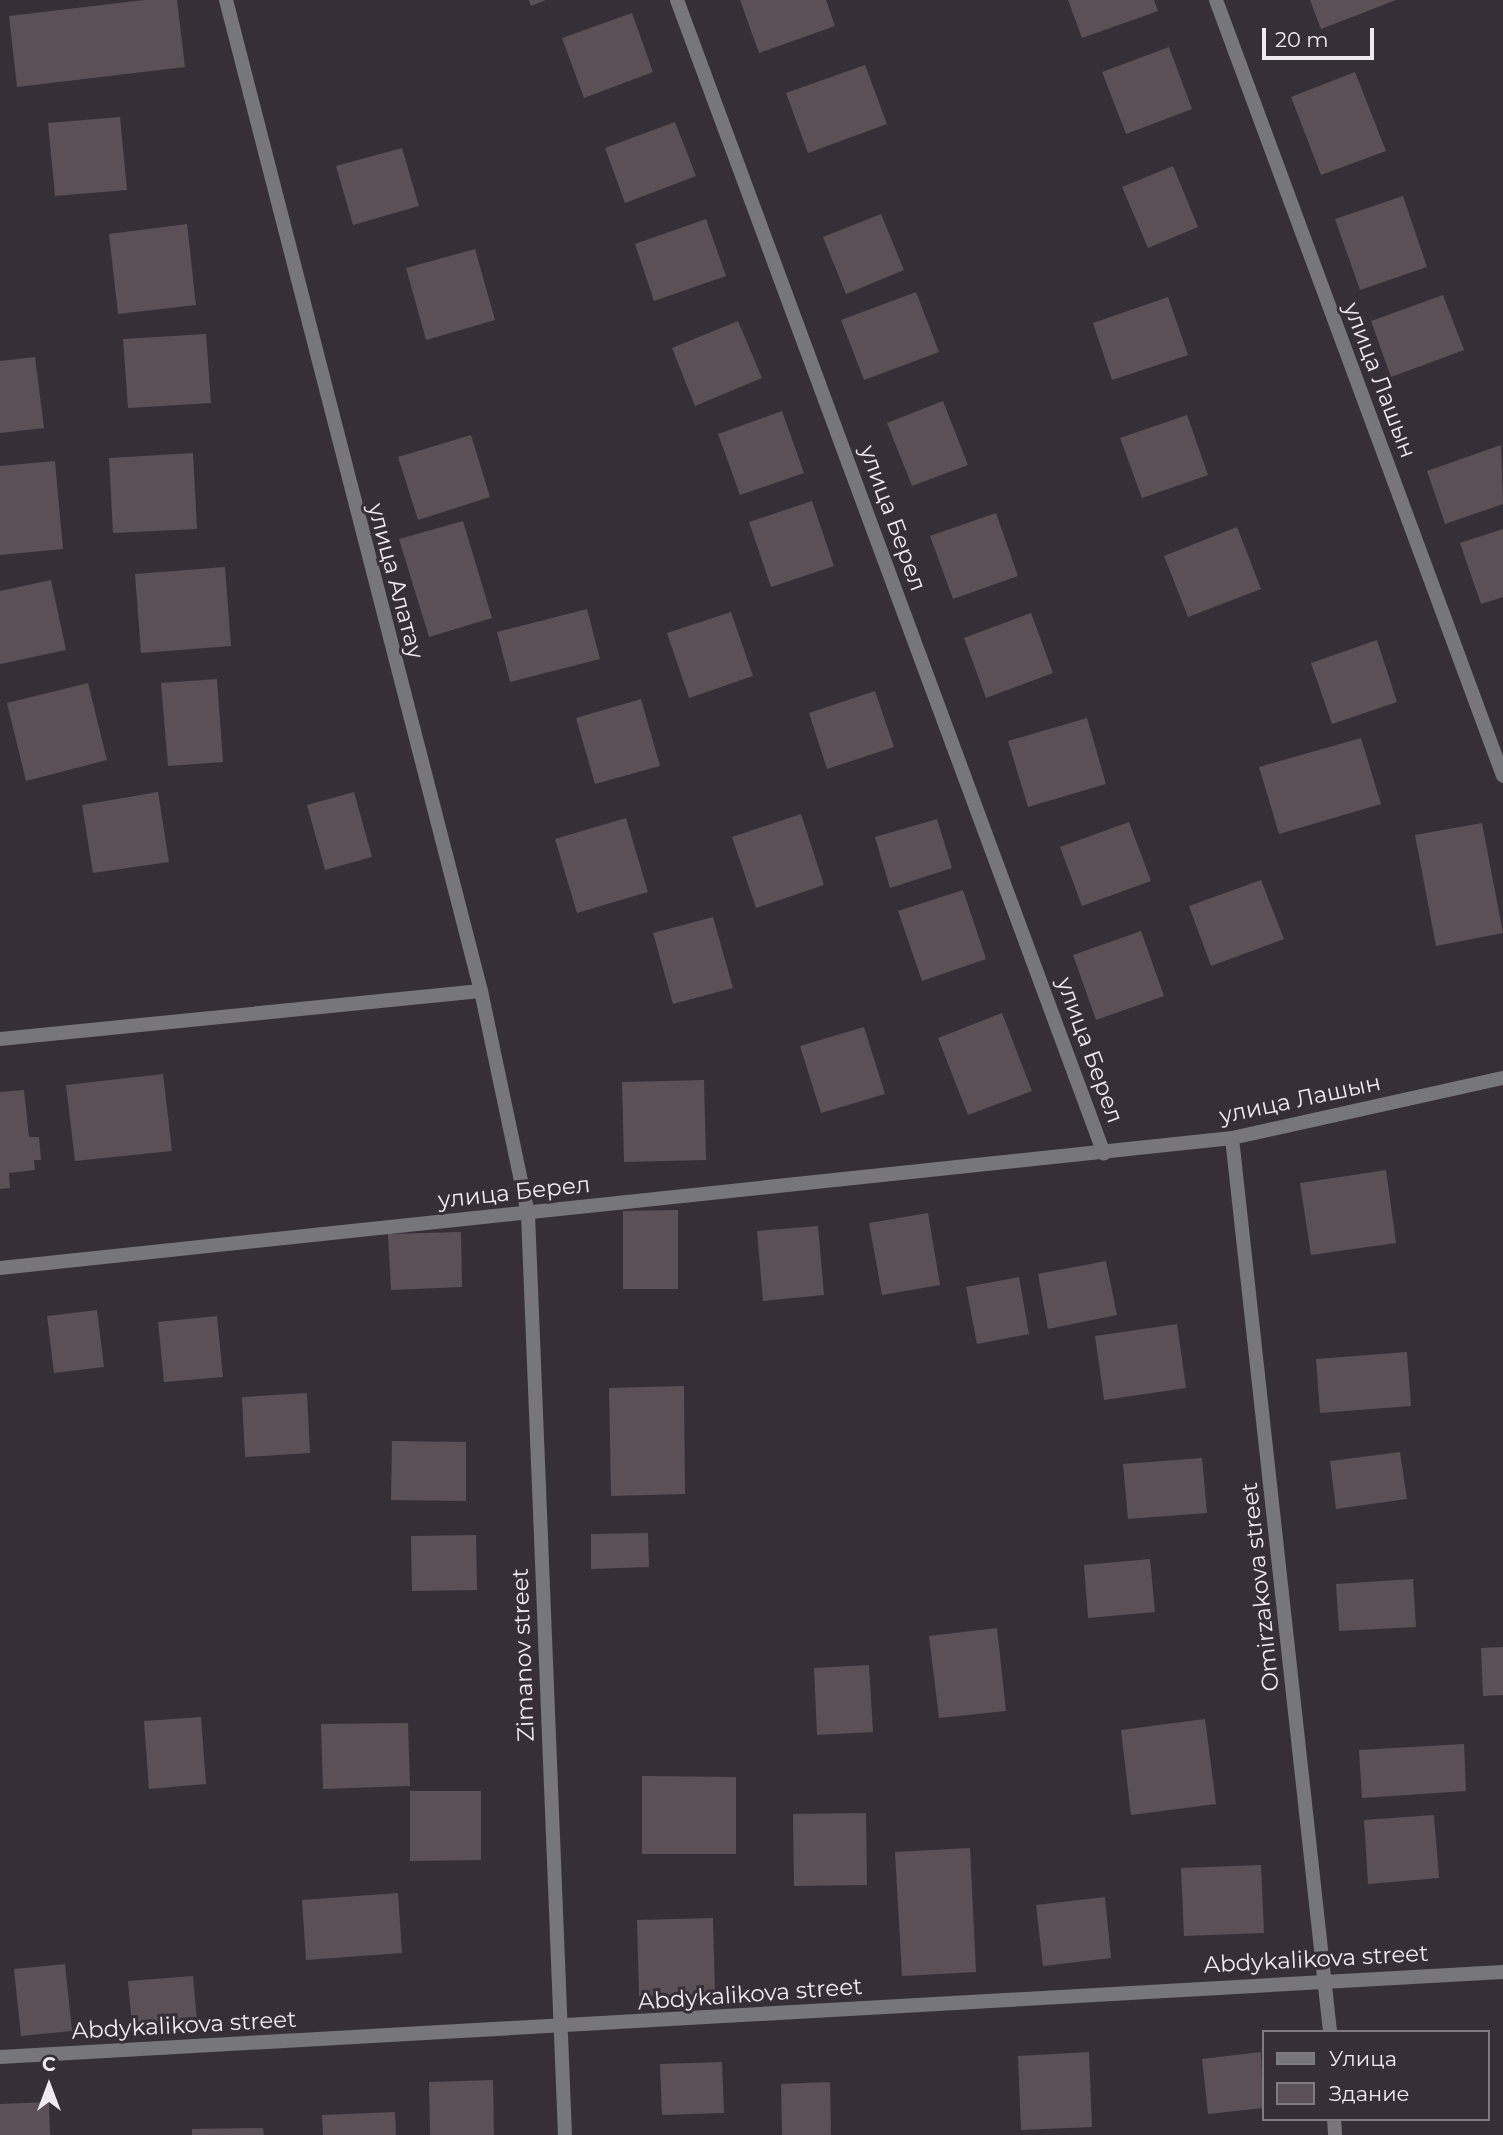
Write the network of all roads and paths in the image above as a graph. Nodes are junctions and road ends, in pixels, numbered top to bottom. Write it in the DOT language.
graph roads {
  1 [pos="226,0"];
  2 [pos="677,0"];
  3 [pos="1216,0"];
  4 [pos="1503,776"];
  5 [pos="481,991"];
  6 [pos="0,1039"];
  7 [pos="1503,1077"];
  8 [pos="1232,1138"];
  9 [pos="1104,1154"];
  10 [pos="519,1174"];
  11 [pos="528,1214"];
  12 [pos="0,1268"];
  13 [pos="1503,1972"];
  14 [pos="1327,1980"];
  15 [pos="562,2029"];
  16 [pos="1330,2030"];
  17 [pos="0,2057"];
  18 [pos="565,2135"];
  1 -- 5 [label="street, улица Алатау"];
  2 -- 9 [label="street, улица Берел"];
  3 -- 4 [label="street, улица Лашын"];
  5 -- 6 [label="street"];
  5 -- 10 [label="street, улица Алатау"];
  7 -- 8 [label="street, улица Лашын"];
  8 -- 9 [label="street, улица Лашын"];
  8 -- 14 [label="street, Omirzakova street"];
  9 -- 11 [label="street, улица Берел"];
  10 -- 11 [label="street, Zimanov street"];
  11 -- 12 [label="street, улица Берел"];
  11 -- 15 [label="street, Zimanov street"];
  13 -- 14 [label="street, Abdykalikova street"];
  14 -- 15 [label="street, Abdykalikova street"];
  14 -- 16 [label="street, Omirzakova street"];
  15 -- 17 [label="street, Abdykalikova street"];
  15 -- 18 [label="street, Zimanov street"];
}
